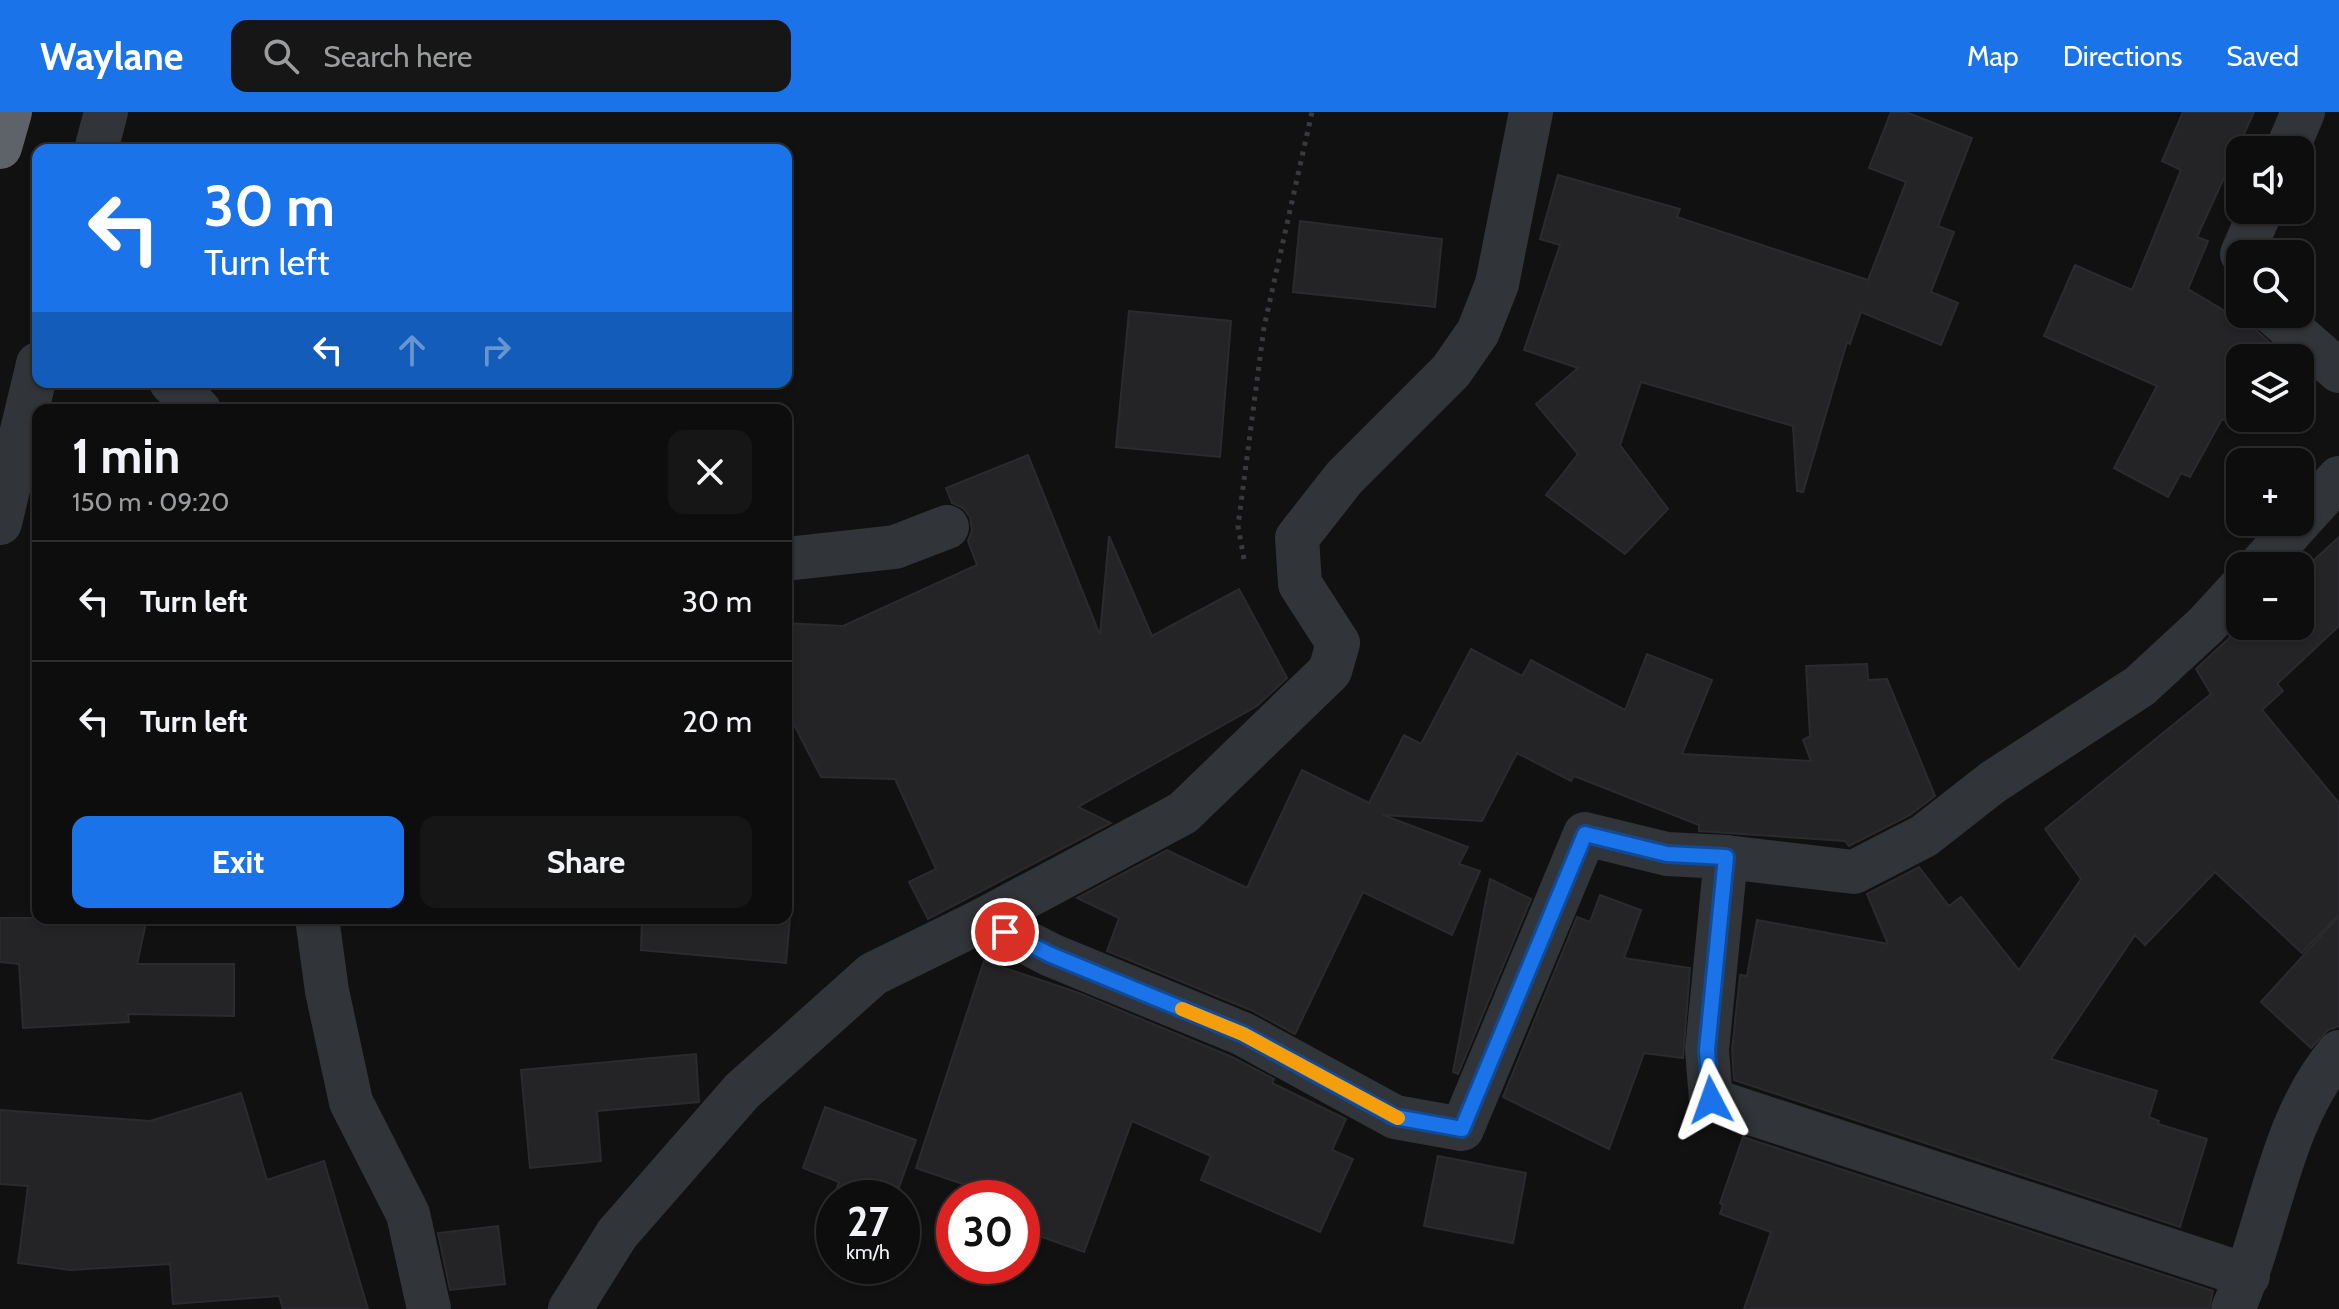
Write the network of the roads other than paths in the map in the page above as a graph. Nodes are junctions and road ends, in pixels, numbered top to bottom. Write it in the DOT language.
graph roads {
  1 [pos="10,112"];
  2 [pos="106,112"];
  3 [pos="1531,112"];
  4 [pos="2303,112"];
  5 [pos="2293,136"];
  6 [pos="98,144"];
  7 [pos="0,147"];
  8 [pos="2290,328"];
  9 [pos="2339,371"];
  10 [pos="32,388"];
  11 [pos="177,388"];
  12 [pos="193,404"];
  13 [pos="2339,478"];
  14 [pos="2314,506"];
  15 [pos="0,523"];
  16 [pos="947,527"];
  17 [pos="2287,536"];
  18 [pos="2273,552"];
  19 [pos="792,558"];
  20 [pos="2226,603"];
  21 [pos="1726,857"];
  22 [pos="983,920"];
  23 [pos="318,924"];
  24 [pos="2339,1052"];
  25 [pos="2240,1293"];
  26 [pos="429,1309"];
  27 [pos="570,1309"];
  1 -- 7 [label="highway"];
  2 -- 6 [label="street"];
  3 -- 22 [label="street"];
  4 -- 5 [label="street"];
  8 -- 9 [label="street"];
  10 -- 15 [label="street"];
  11 -- 12 [label="street"];
  13 -- 14 [label="street"];
  16 -- 19 [label="street"];
  17 -- 18 [label="street"];
  20 -- 21 [label="street"];
  21 -- 22 [label="street"];
  21 -- 25 [label="street"];
  22 -- 27 [label="street"];
  23 -- 26 [label="street"];
  24 -- 25 [label="street"];
}
